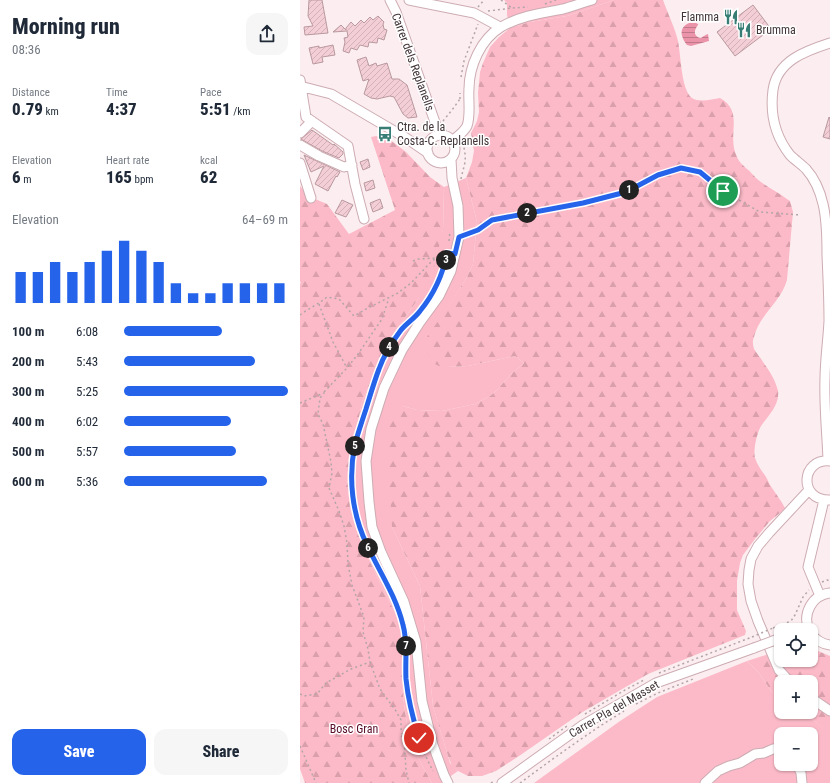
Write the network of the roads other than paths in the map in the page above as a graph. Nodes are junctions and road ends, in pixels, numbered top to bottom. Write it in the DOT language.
graph roads {
  1 [pos="390,0"];
  2 [pos="409,0"];
  3 [pos="592,0"];
  4 [pos="500,27"];
  5 [pos="830,43"];
  6 [pos="300,84"];
  7 [pos="312,121"];
  8 [pos="300,133"];
  9 [pos="406,138"];
  10 [pos="436,138"];
  11 [pos="456,138"];
  12 [pos="300,145"];
  13 [pos="428,153"];
  14 [pos="451,159"];
  15 [pos="300,163"];
  16 [pos="439,163"];
  17 [pos="352,165"];
  18 [pos="453,182"];
  19 [pos="311,198"];
  20 [pos="828,217"];
  21 [pos="364,219"];
  22 [pos="829,460"];
  23 [pos="809,490"];
  24 [pos="827,500"];
  25 [pos="830,593"];
  26 [pos="820,596"];
  27 [pos="806,623"];
  28 [pos="774,640"];
  29 [pos="818,641"];
  30 [pos="830,645"];
  31 [pos="784,675"];
  32 [pos="818,703"];
  33 [pos="830,711"];
  34 [pos="774,749"];
  35 [pos="800,771"];
  36 [pos="448,783"];
  37 [pos="502,783"];
  38 [pos="705,783"];
  39 [pos="802,783"];
  1 -- 10 [label="street, Carrer dels Replanells"];
  2 -- 4 [label="street"];
  3 -- 4 [label="street"];
  4 -- 11 [label="street"];
  5 -- 20 [label="street"];
  6 -- 7 [label="street"];
  6 -- 9 [label="street"];
  7 -- 8 [label="street"];
  7 -- 17 [label="street"];
  9 -- 10 [label="street"];
  9 -- 13 [label="street"];
  10 -- 11 [label="street"];
  10 -- 13 [label="street"];
  11 -- 14 [label="street"];
  12 -- 17 [label="street"];
  13 -- 16 [label="street"];
  14 -- 16 [label="street"];
  14 -- 18 [label="street"];
  15 -- 19 [label="street"];
  16 -- 18 [label="street"];
  17 -- 21 [label="street"];
  18 -- 36 [label="street"];
  20 -- 22 [label="street"];
  22 -- 23 [label="street"];
  23 -- 24 [label="street"];
  23 -- 31 [label="street"];
  24 -- 26 [label="street"];
  25 -- 26 [label="street"];
  26 -- 27 [label="street"];
  28 -- 37 [label="street, Carrer Pla del Masset, bridge"];
  29 -- 30 [label="street"];
  32 -- 33 [label="street"];
  34 -- 38 [label="street"];
  35 -- 39 [label="street"];
}
